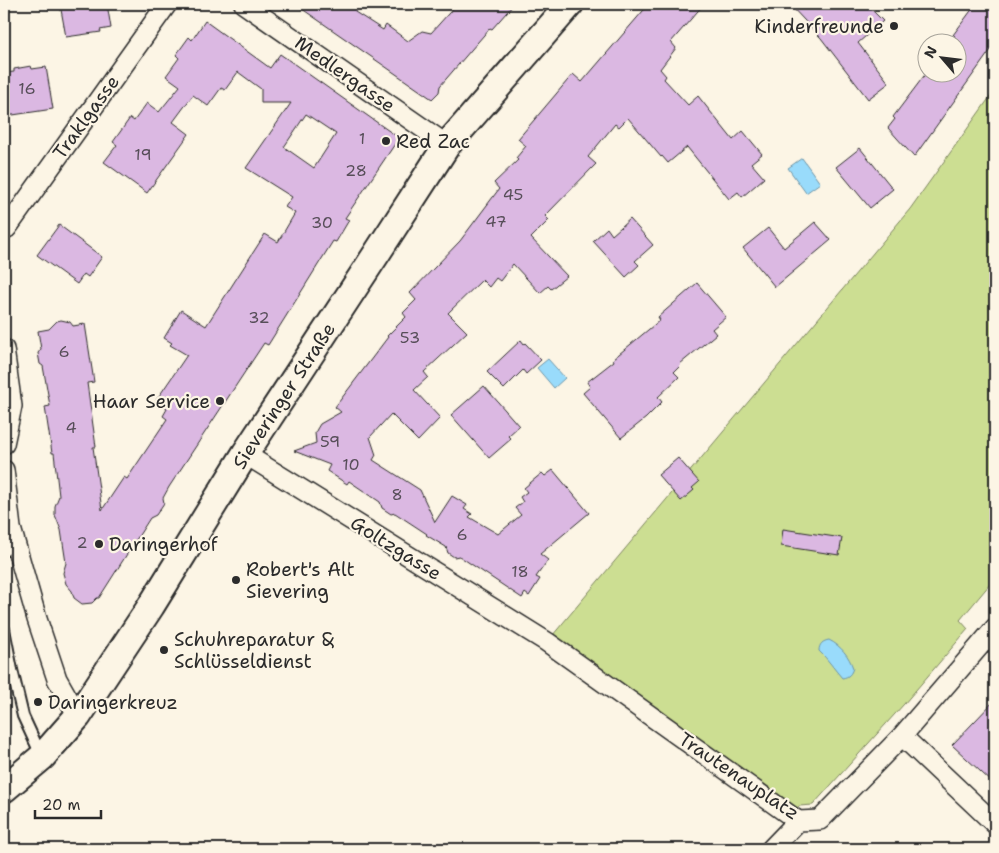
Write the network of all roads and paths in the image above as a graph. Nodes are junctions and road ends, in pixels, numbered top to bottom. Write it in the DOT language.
graph roads {
  1 [pos="167,4"];
  2 [pos="244,4"];
  3 [pos="570,4"];
  4 [pos="447,145"];
  5 [pos="4,229"];
  6 [pos="4,349"];
  7 [pos="4,444"];
  8 [pos="245,454"];
  9 [pos="4,470"];
  10 [pos="11,528"];
  11 [pos="4,551"];
  12 [pos="995,628"];
  13 [pos="4,629"];
  14 [pos="547,642"];
  15 [pos="78,716"];
  16 [pos="902,736"];
  17 [pos="42,756"];
  18 [pos="4,789"];
  19 [pos="798,821"];
  20 [pos="995,824"];
  21 [pos="771,849"];
  1 -- 5 [label="street, Traklgasse"];
  2 -- 4 [label="street, Medlergasse"];
  3 -- 4 [label="main road, Sieveringer Straße"];
  4 -- 8 [label="main road, Sieveringer Straße"];
  6 -- 7 [label="street"];
  8 -- 14 [label="street, Goltzgasse"];
  8 -- 15 [label="main road, Sieveringer Straße"];
  9 -- 10 [label="street"];
  10 -- 11 [label="lane"];
  10 -- 15 [label="street"];
  12 -- 16 [label="street, Trautenauplatz"];
  13 -- 17 [label="lane"];
  14 -- 19 [label="street, Trautenauplatz"];
  15 -- 17 [label="main road, Sieveringer Straße"];
  16 -- 19 [label="street, Trautenauplatz"];
  16 -- 20 [label="street"];
  17 -- 18 [label="main road, Sieveringer Straße"];
  19 -- 21 [label="street"];
}
